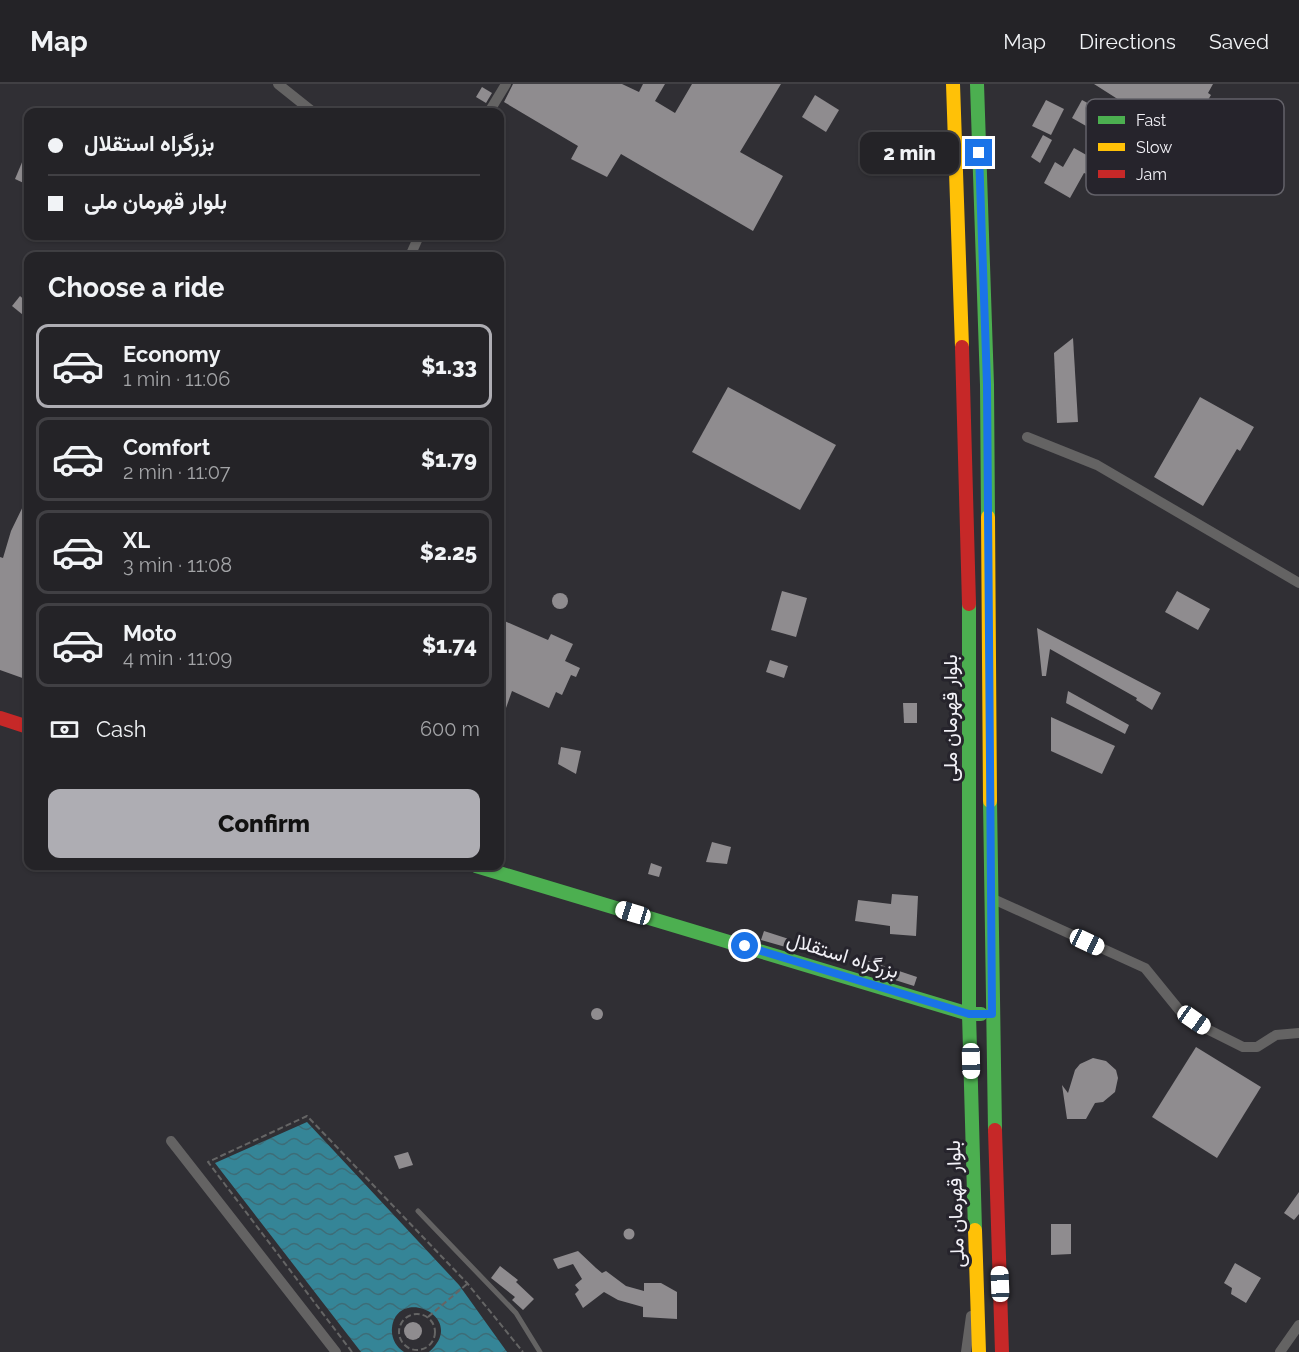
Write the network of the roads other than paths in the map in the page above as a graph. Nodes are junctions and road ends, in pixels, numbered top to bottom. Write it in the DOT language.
graph roads {
  1 [pos="278,84"];
  2 [pos="506,84"];
  3 [pos="953,84"];
  4 [pos="977,84"];
  5 [pos="308,108"];
  6 [pos="491,108"];
  7 [pos="1027,437"];
  8 [pos="1299,584"];
  9 [pos="0,718"];
  10 [pos="24,726"];
  11 [pos="489,870"];
  12 [pos="991,898"];
  13 [pos="969,1014"];
  14 [pos="992,1014"];
  15 [pos="1299,1034"];
  16 [pos="171,1141"];
  17 [pos="418,1211"];
  18 [pos="977,1280"];
  19 [pos="1299,1325"];
  20 [pos="336,1352"];
  21 [pos="540,1352"];
  22 [pos="966,1352"];
  23 [pos="979,1352"];
  24 [pos="1002,1352"];
  25 [pos="1280,1352"];
  1 -- 5 [label="street"];
  2 -- 6 [label="street"];
  3 -- 13 [label="highway, بلوار قهرمان ملی"];
  4 -- 12 [label="highway, بلوار قهرمان ملی"];
  7 -- 8 [label="street"];
  9 -- 10 [label="highway"];
  11 -- 13 [label="highway, بزرگراه استقلال"];
  12 -- 14 [label="highway, بلوار قهرمان ملی"];
  12 -- 15 [label="street"];
  13 -- 14 [label="highway, بزرگراه استقلال"];
  13 -- 18 [label="highway, بلوار قهرمان ملی"];
  14 -- 24 [label="highway, بلوار قهرمان ملی"];
  16 -- 20 [label="street"];
  17 -- 21 [label="lane"];
  18 -- 22 [label="street"];
  18 -- 23 [label="highway, بلوار قهرمان ملی"];
  19 -- 25 [label="street"];
}
